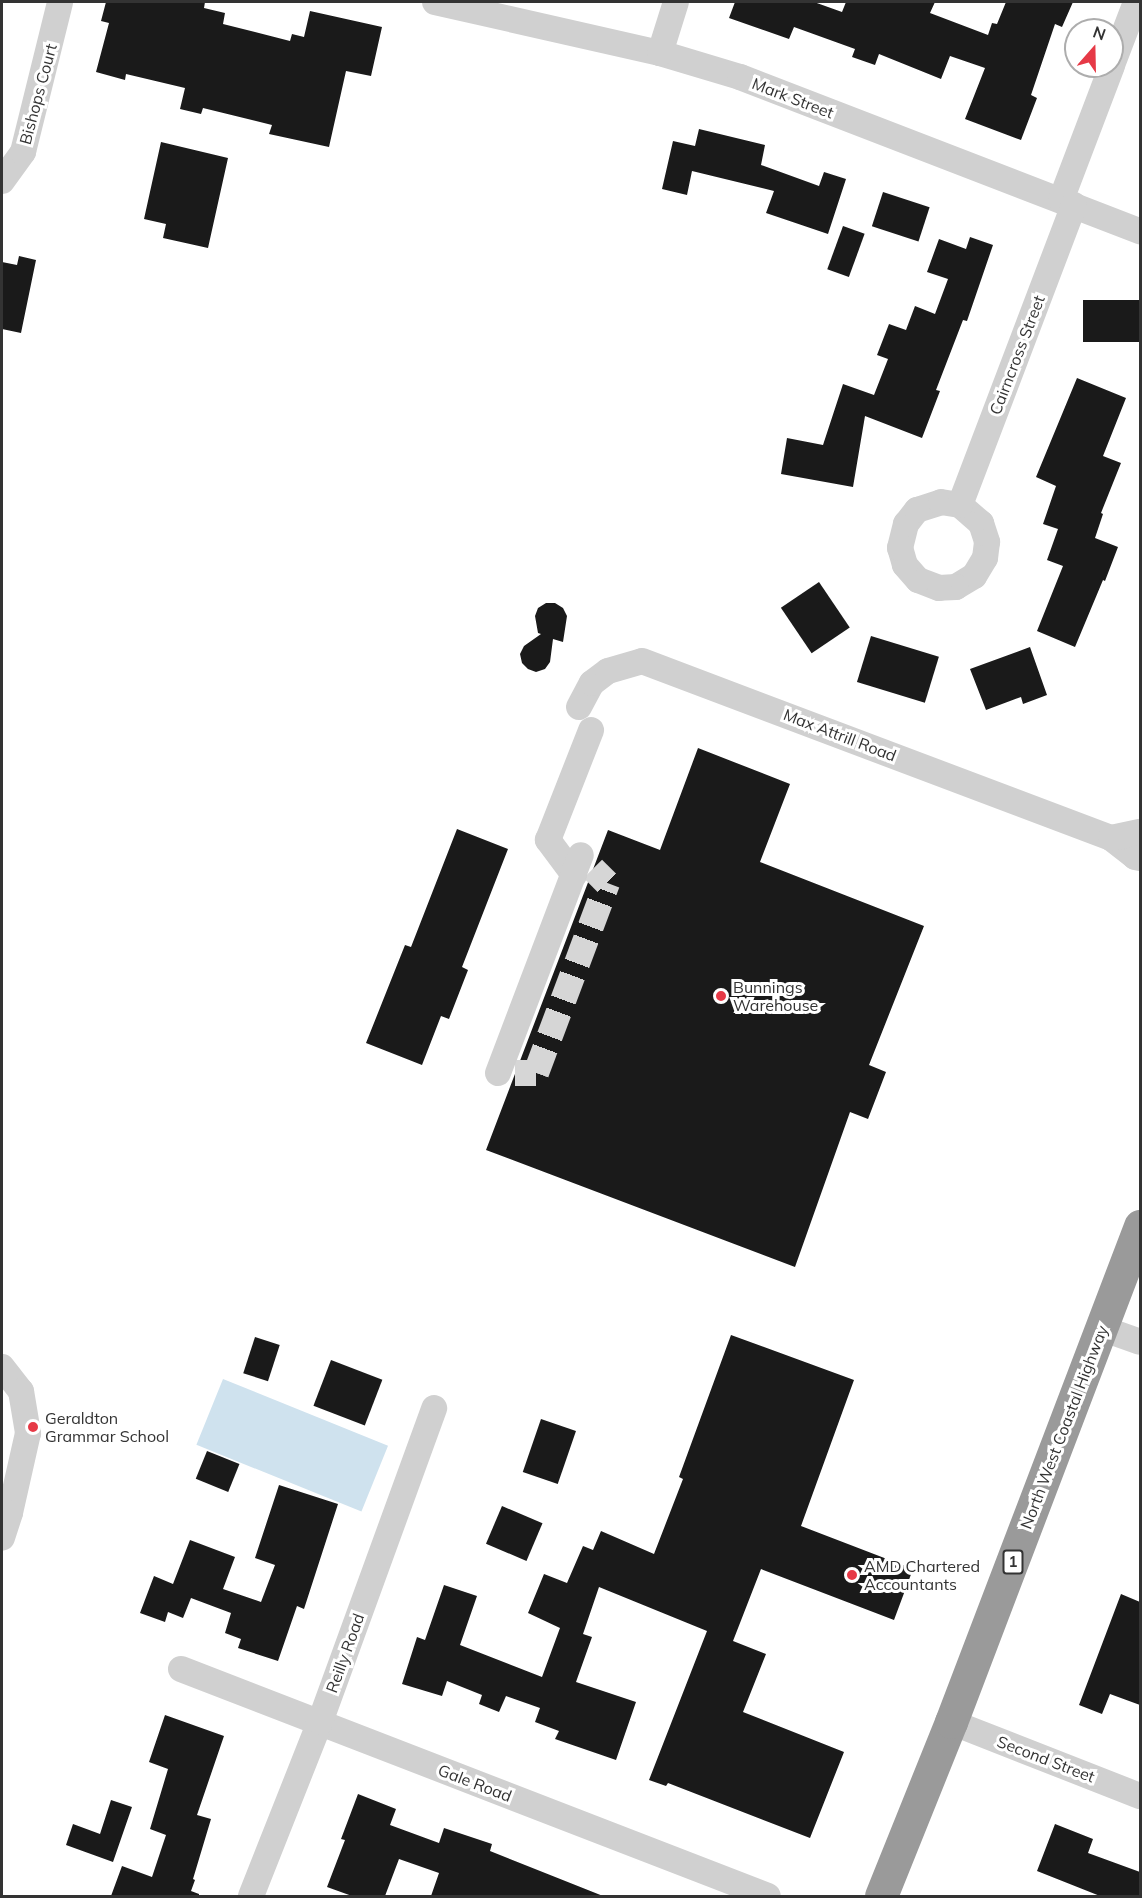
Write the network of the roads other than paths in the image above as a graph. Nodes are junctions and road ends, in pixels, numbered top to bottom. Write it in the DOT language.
graph roads {
  1 [pos="60,2"];
  2 [pos="435,2"];
  3 [pos="676,2"];
  4 [pos="1136,2"];
  5 [pos="1124,34"];
  6 [pos="660,53"];
  7 [pos="1108,78"];
  8 [pos="2,181"];
  9 [pos="1067,203"];
  10 [pos="1140,231"];
  11 [pos="960,505"];
  12 [pos="580,705"];
  13 [pos="591,730"];
  14 [pos="1140,832"];
  15 [pos="1111,838"];
  16 [pos="1140,858"];
  17 [pos="498,1073"];
  18 [pos="1140,1226"];
  19 [pos="1101,1328"];
  20 [pos="1140,1342"];
  21 [pos="2,1367"];
  22 [pos="434,1408"];
  23 [pos="2,1538"];
  24 [pos="181,1669"];
  25 [pos="320,1722"];
  26 [pos="951,1722"];
  27 [pos="1140,1796"];
  28 [pos="251,1896"];
  29 [pos="768,1896"];
  30 [pos="881,1896"];
  1 -- 8 [label="street, Bishops Court"];
  2 -- 6 [label="street, Mark Street"];
  3 -- 6 [label="street"];
  4 -- 5 [label="street, Cairncross Street"];
  6 -- 9 [label="street, Mark Street"];
  7 -- 9 [label="street, Cairncross Street"];
  9 -- 10 [label="street, Mark Street"];
  9 -- 11 [label="street, Cairncross Street"];
  12 -- 15 [label="street, Max Attrill Road"];
  13 -- 17 [label="street"];
  14 -- 15 [label="street"];
  15 -- 16 [label="street, Max Attrill Road"];
  18 -- 19 [label="highway, North West Coastal Highway / 1"];
  19 -- 20 [label="street"];
  19 -- 26 [label="highway, North West Coastal Highway / 1"];
  21 -- 23 [label="street"];
  22 -- 25 [label="street, Reilly Road"];
  24 -- 25 [label="street, Gale Road"];
  25 -- 28 [label="street, Reilly Road"];
  25 -- 29 [label="street, Gale Road"];
  26 -- 27 [label="street, Second Street"];
  26 -- 30 [label="highway, North West Coastal Highway / 1"];
}
